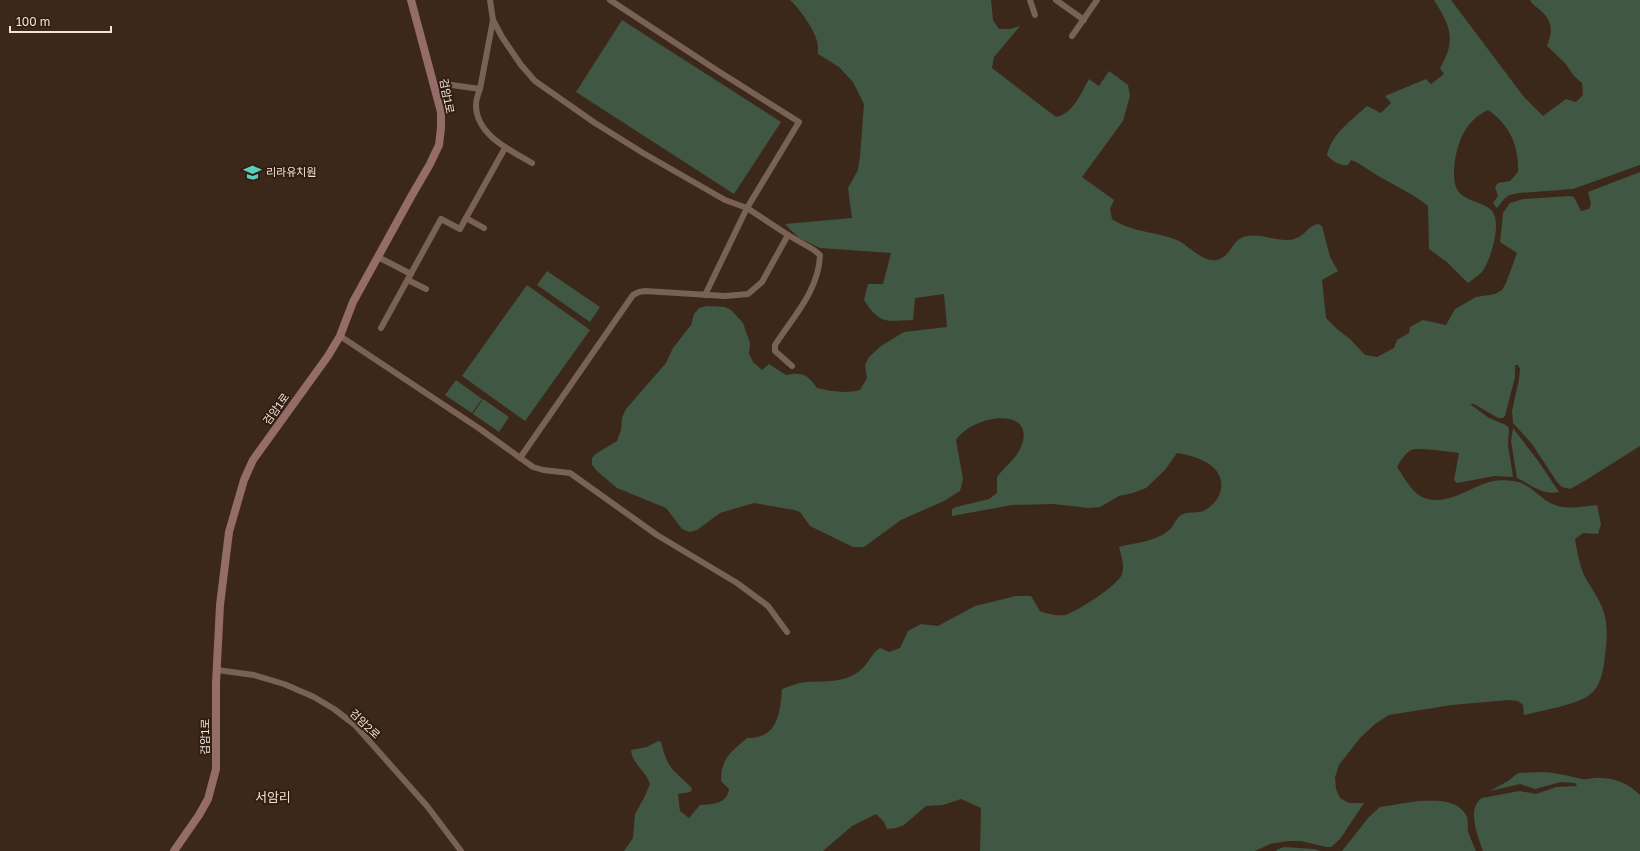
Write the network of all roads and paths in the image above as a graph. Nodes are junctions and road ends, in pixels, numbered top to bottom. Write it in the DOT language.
graph roads {
  1 [pos="411,0"];
  2 [pos="490,0"];
  3 [pos="610,0"];
  4 [pos="1030,0"];
  5 [pos="1056,0"];
  6 [pos="1097,0"];
  7 [pos="1035,15"];
  8 [pos="493,20"];
  9 [pos="1084,20"];
  10 [pos="1072,36"];
  11 [pos="445,84"];
  12 [pos="480,90"];
  13 [pos="505,148"];
  14 [pos="532,163"];
  15 [pos="747,208"];
  16 [pos="466,218"];
  17 [pos="484,228"];
  18 [pos="788,235"];
  19 [pos="378,257"];
  20 [pos="411,274"];
  21 [pos="408,280"];
  22 [pos="426,289"];
  23 [pos="705,295"];
  24 [pos="381,328"];
  25 [pos="340,336"];
  26 [pos="792,366"];
  27 [pos="520,458"];
  28 [pos="787,632"];
  29 [pos="217,670"];
  30 [pos="174,851"];
  31 [pos="461,851"];
  1 -- 19 [label="street, 검암1로"];
  2 -- 8 [label="street"];
  3 -- 15 [label="street"];
  4 -- 7 [label="street"];
  5 -- 9 [label="street"];
  6 -- 9 [label="street"];
  8 -- 12 [label="street"];
  8 -- 15 [label="street"];
  9 -- 10 [label="street"];
  11 -- 12 [label="street"];
  12 -- 13 [label="street"];
  13 -- 14 [label="street"];
  13 -- 16 [label="street"];
  15 -- 18 [label="street"];
  15 -- 23 [label="street"];
  16 -- 17 [label="street"];
  16 -- 20 [label="street"];
  18 -- 23 [label="street"];
  18 -- 26 [label="street"];
  19 -- 20 [label="street"];
  19 -- 25 [label="street, 검암1로"];
  20 -- 21 [label="street"];
  21 -- 22 [label="street"];
  21 -- 24 [label="street"];
  23 -- 27 [label="street"];
  25 -- 27 [label="street"];
  25 -- 29 [label="street, 검암1로"];
  27 -- 28 [label="street"];
  29 -- 30 [label="street, 검암1로"];
  29 -- 31 [label="street, 검암2로"];
}
